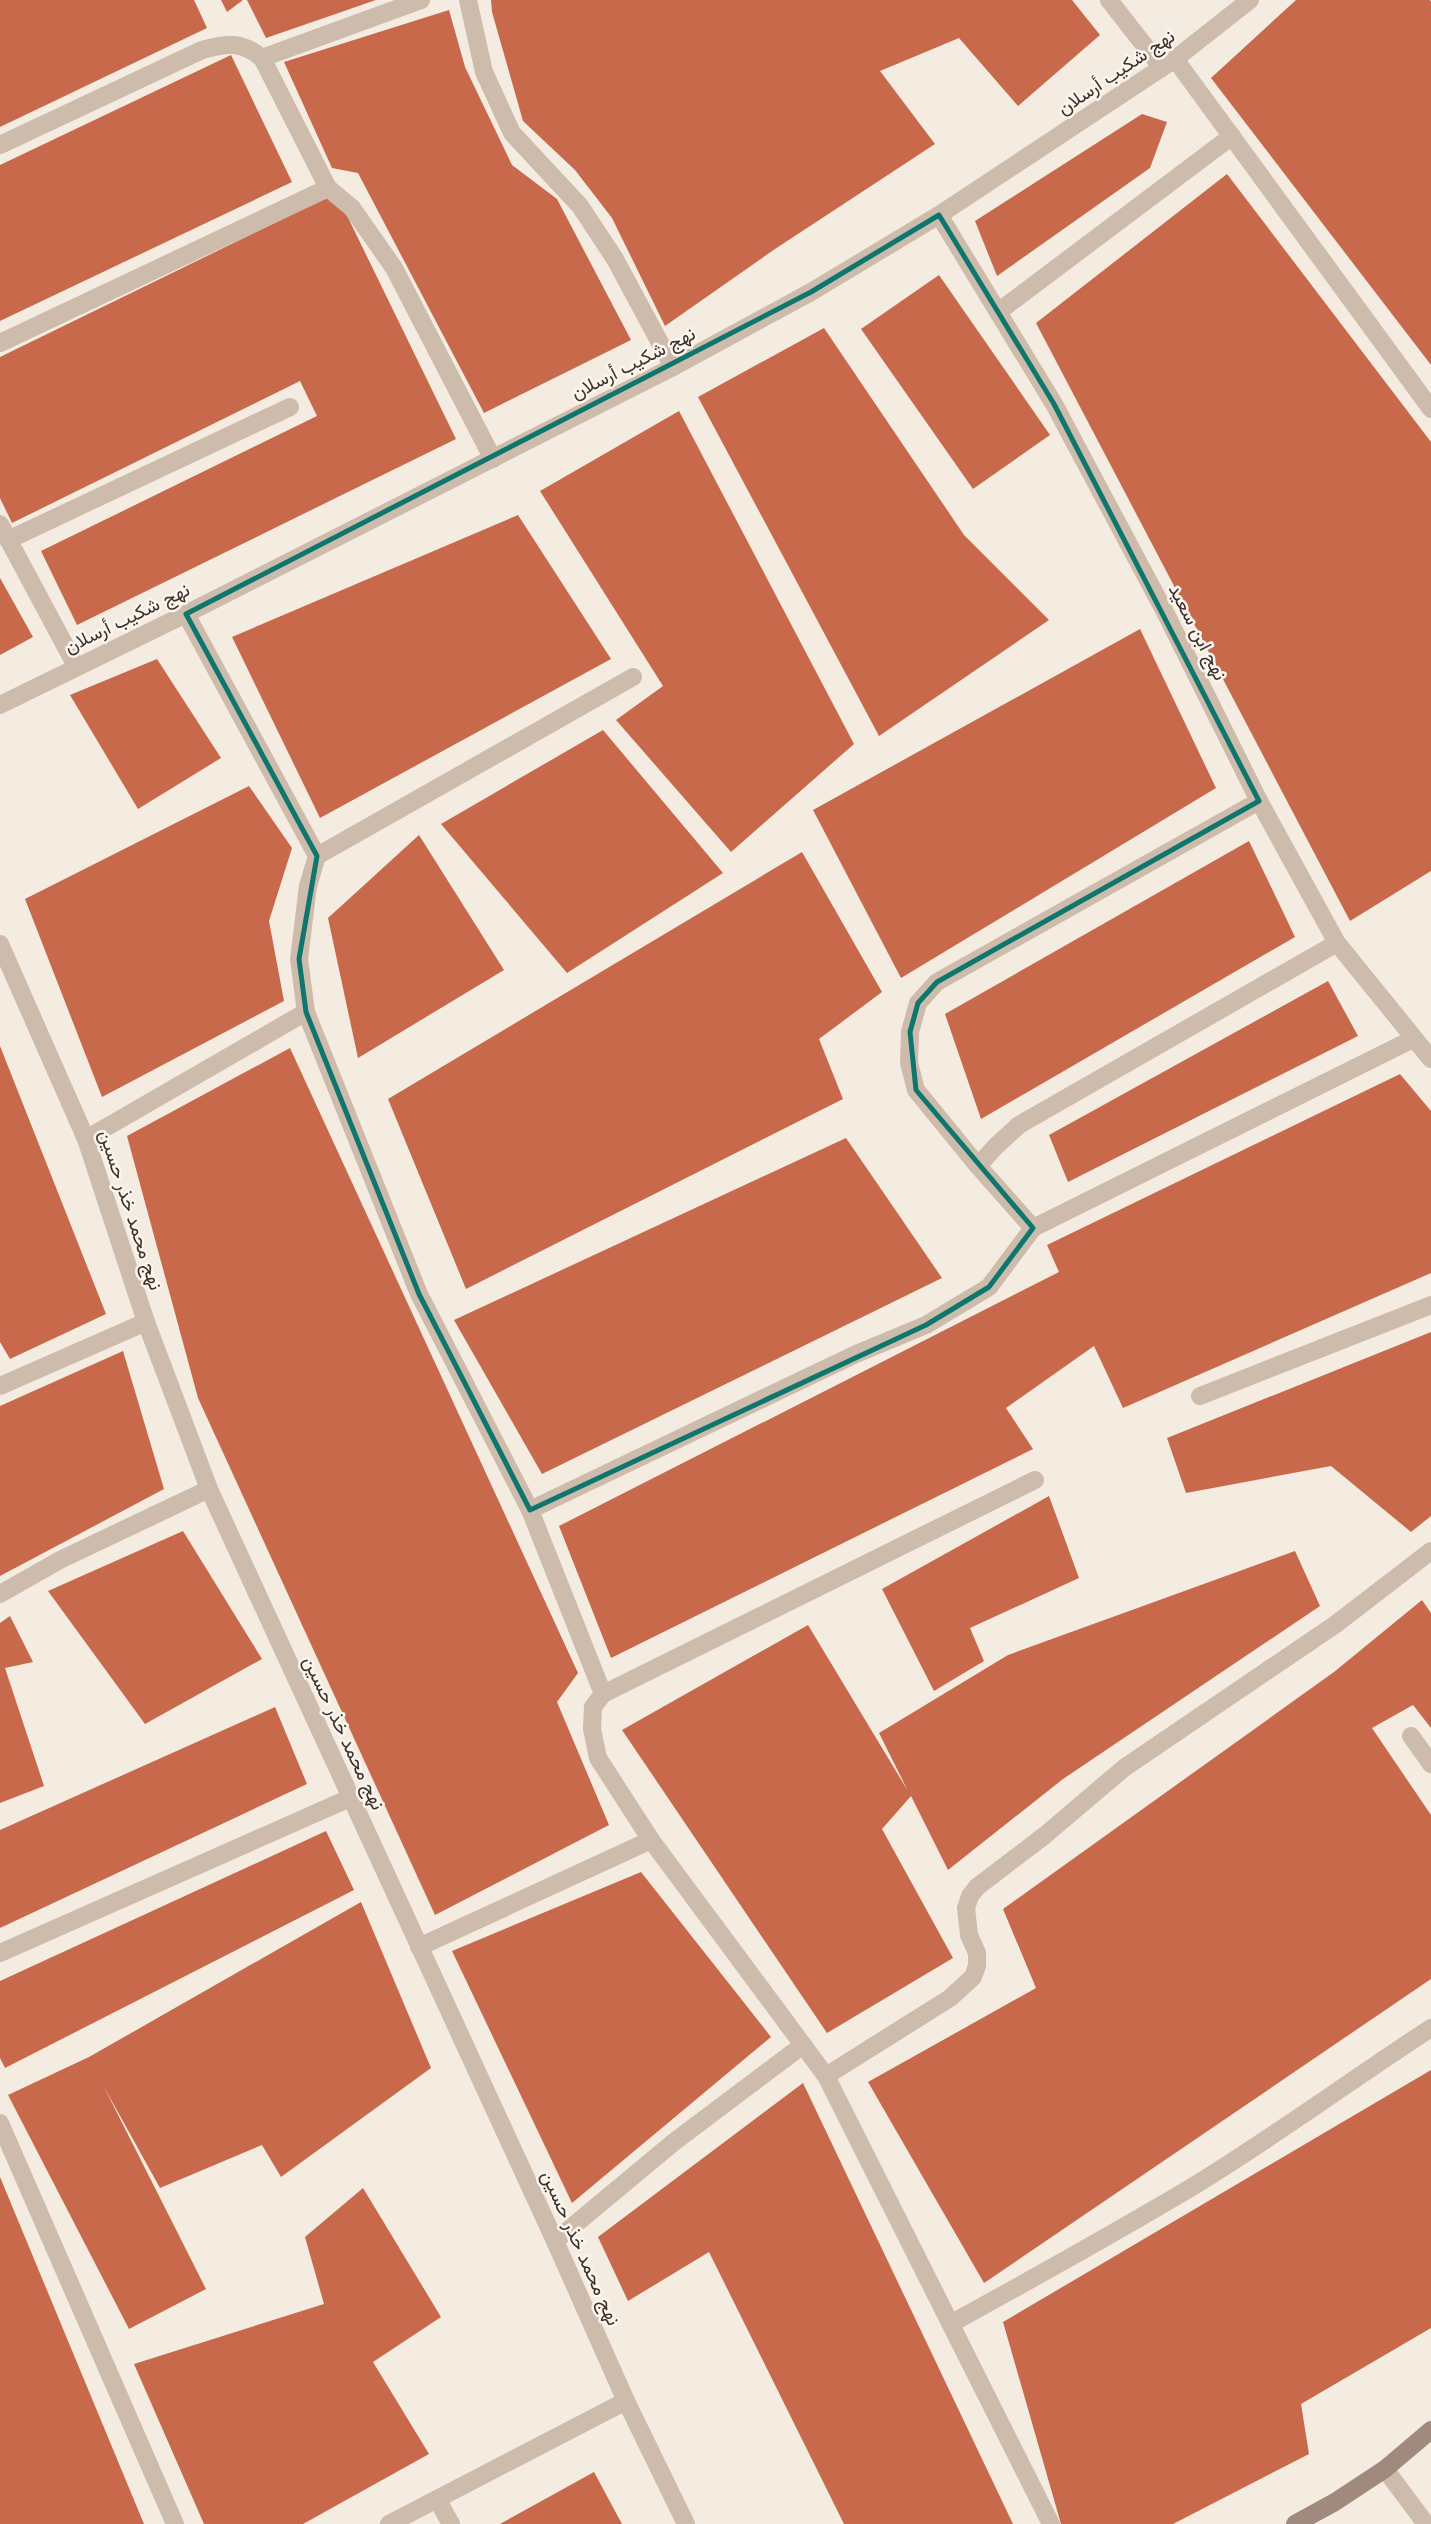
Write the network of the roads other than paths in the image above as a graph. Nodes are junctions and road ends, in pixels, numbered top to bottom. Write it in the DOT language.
graph roads {
  1 [pos="421,0"];
  2 [pos="468,0"];
  3 [pos="1109,0"];
  4 [pos="1250,0"];
  5 [pos="261,58"];
  6 [pos="1168,64"];
  7 [pos="1231,136"];
  8 [pos="0,145"];
  9 [pos="328,188"];
  10 [pos="939,215"];
  11 [pos="998,312"];
  12 [pos="0,343"];
  13 [pos="673,367"];
  14 [pos="290,407"];
  15 [pos="1431,409"];
  16 [pos="493,458"];
  17 [pos="3,531"];
  18 [pos="186,614"];
  19 [pos="76,666"];
  20 [pos="633,677"];
  21 [pos="0,705"];
  22 [pos="1259,801"];
  23 [pos="317,856"];
  24 [pos="1337,943"];
  25 [pos="0,944"];
  26 [pos="306,1012"];
  27 [pos="1413,1039"];
  28 [pos="1431,1059"];
  29 [pos="86,1139"];
  30 [pos="978,1167"];
  31 [pos="1033,1228"];
  32 [pos="1431,1305"];
  33 [pos="146,1322"];
  34 [pos="1,1383"];
  35 [pos="1200,1396"];
  36 [pos="1035,1480"];
  37 [pos="209,1489"];
  38 [pos="530,1510"];
  39 [pos="1431,1551"];
  40 [pos="0,1594"];
  41 [pos="603,1694"];
  42 [pos="1411,1736"];
  43 [pos="1431,1764"];
  44 [pos="350,1798"];
  45 [pos="651,1840"];
  46 [pos="419,1947"];
  47 [pos="0,1953"];
  48 [pos="1431,2028"];
  49 [pos="803,2045"];
  50 [pos="827,2076"];
  51 [pos="0,2123"];
  52 [pos="555,2241"];
  53 [pos="952,2323"];
  54 [pos="626,2401"];
  55 [pos="1431,2430"];
  56 [pos="1385,2469"];
  57 [pos="437,2499"];
  58 [pos="175,2524"];
  59 [pos="389,2524"];
  60 [pos="451,2524"];
  61 [pos="686,2524"];
  62 [pos="1051,2524"];
  63 [pos="1295,2524"];
  64 [pos="1426,2524"];
  1 -- 5 [label="street"];
  2 -- 13 [label="street"];
  3 -- 6 [label="street"];
  4 -- 6 [label="street, نهج شكيب أرسلان"];
  5 -- 8 [label="street"];
  5 -- 9 [label="street"];
  6 -- 7 [label="street"];
  6 -- 10 [label="street, نهج شكيب أرسلان"];
  7 -- 11 [label="street"];
  7 -- 15 [label="street"];
  9 -- 12 [label="street"];
  9 -- 16 [label="street"];
  10 -- 11 [label="street, نهج ابن سعيد"];
  10 -- 13 [label="street, نهج شكيب أرسلان"];
  11 -- 22 [label="street, نهج ابن سعيد"];
  13 -- 16 [label="street, نهج شكيب أرسلان"];
  14 -- 17 [label="street"];
  16 -- 18 [label="street, نهج شكيب أرسلان"];
  17 -- 19 [label="street"];
  18 -- 19 [label="street, نهج شكيب أرسلان"];
  18 -- 23 [label="street"];
  19 -- 21 [label="street, نهج شكيب أرسلان"];
  20 -- 23 [label="street"];
  22 -- 24 [label="street, نهج ابن سعيد"];
  22 -- 30 [label="street"];
  23 -- 26 [label="street"];
  24 -- 27 [label="street, نهج ابن سعيد"];
  24 -- 30 [label="street"];
  25 -- 29 [label="street, نهج محمد خذر حسين"];
  26 -- 29 [label="street"];
  26 -- 38 [label="street"];
  27 -- 28 [label="street, نهج ابن سعيد"];
  27 -- 31 [label="street"];
  29 -- 33 [label="street, نهج محمد خذر حسين"];
  30 -- 31 [label="street"];
  31 -- 38 [label="street"];
  32 -- 35 [label="street"];
  33 -- 34 [label="street"];
  33 -- 37 [label="street, نهج محمد خذر حسين"];
  36 -- 41 [label="street"];
  37 -- 40 [label="street"];
  37 -- 44 [label="street, نهج محمد خذر حسين"];
  38 -- 41 [label="street"];
  39 -- 50 [label="street"];
  41 -- 45 [label="street"];
  42 -- 43 [label="street"];
  44 -- 46 [label="street, نهج محمد خذر حسين"];
  44 -- 47 [label="street"];
  45 -- 46 [label="street"];
  45 -- 49 [label="street"];
  46 -- 52 [label="street, نهج محمد خذر حسين"];
  48 -- 53 [label="street"];
  49 -- 50 [label="street"];
  49 -- 52 [label="street"];
  50 -- 53 [label="street"];
  51 -- 58 [label="street"];
  52 -- 54 [label="street, نهج محمد خذر حسين"];
  53 -- 62 [label="street"];
  54 -- 57 [label="street"];
  54 -- 61 [label="street, نهج محمد خذر حسين"];
  55 -- 56 [label="main road"];
  56 -- 63 [label="main road"];
  56 -- 64 [label="street"];
  57 -- 59 [label="street"];
  57 -- 60 [label="street"];
}
